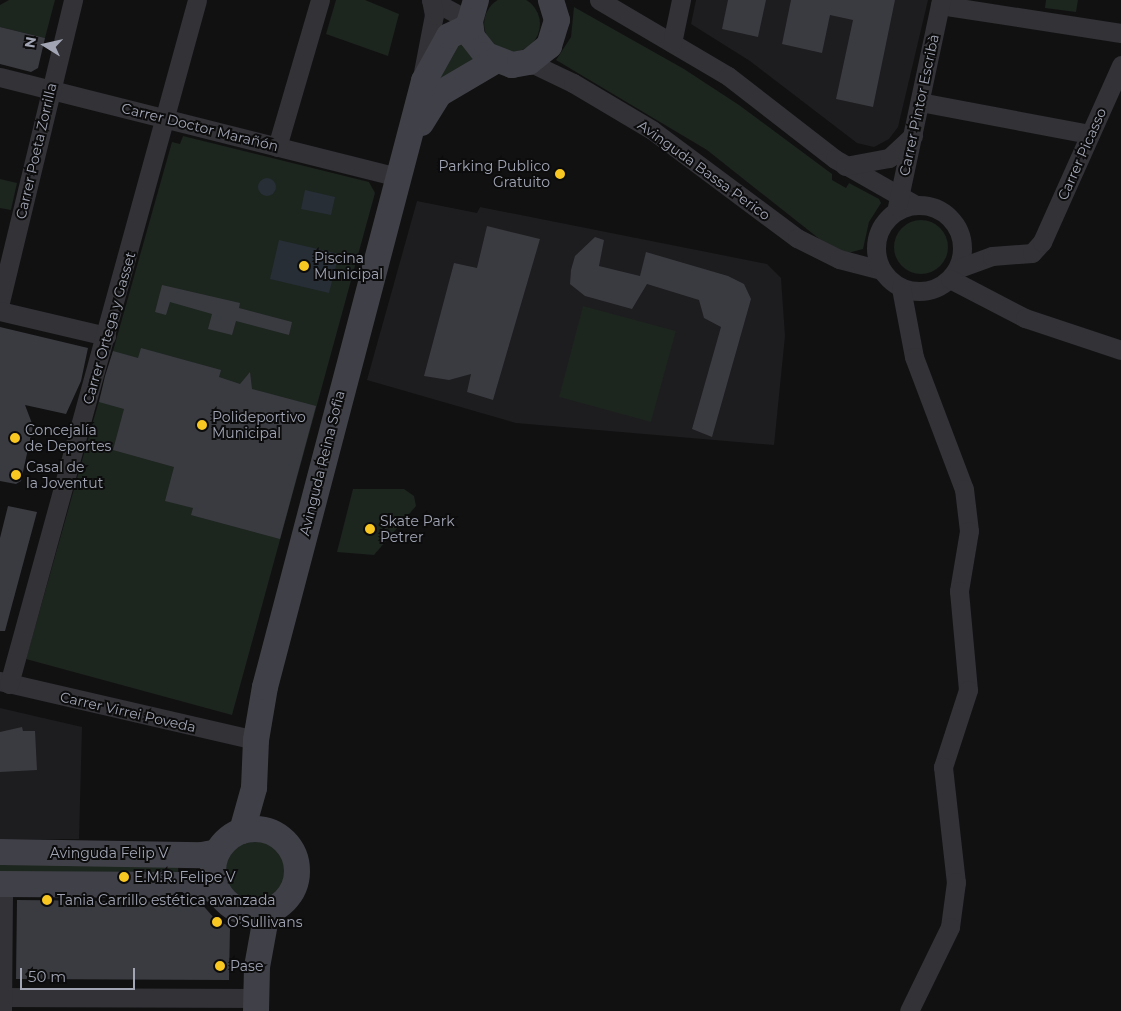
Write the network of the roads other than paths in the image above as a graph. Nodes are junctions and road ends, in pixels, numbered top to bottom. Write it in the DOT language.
graph roads {
  1 [pos="73,0"];
  2 [pos="197,0"];
  3 [pos="320,0"];
  4 [pos="431,0"];
  5 [pos="551,0"];
  6 [pos="599,0"];
  7 [pos="681,0"];
  8 [pos="940,2"];
  9 [pos="472,16"];
  10 [pos="1121,33"];
  11 [pos="672,43"];
  12 [pos="496,61"];
  13 [pos="529,62"];
  14 [pos="1121,65"];
  15 [pos="0,77"];
  16 [pos="424,81"];
  17 [pos="51,89"];
  18 [pos="920,102"];
  19 [pos="167,120"];
  20 [pos="1090,134"];
  21 [pos="913,136"];
  22 [pos="410,141"];
  23 [pos="277,147"];
  24 [pos="846,166"];
  25 [pos="399,177"];
  26 [pos="903,204"];
  27 [pos="881,270"];
  28 [pos="955,273"];
  29 [pos="901,288"];
  30 [pos="0,302"];
  31 [pos="0,310"];
  32 [pos="106,336"];
  33 [pos="1121,350"];
  34 [pos="4,682"];
  35 [pos="256,740"];
  36 [pos="254,788"];
  37 [pos="242,831"];
  38 [pos="274,833"];
  39 [pos="0,852"];
  40 [pos="217,852"];
  41 [pos="177,853"];
  42 [pos="1,884"];
  43 [pos="176,886"];
  44 [pos="219,893"];
  45 [pos="256,912"];
  46 [pos="2,1001"];
  47 [pos="256,1004"];
  48 [pos="908,1011"];
  1 -- 17 [label="street, Carrer Poeta Zorrilla"];
  2 -- 19 [label="street, Carrer Ortega y Gasset"];
  3 -- 23 [label="street"];
  4 -- 9 [label="street"];
  4 -- 16 [label="street, Avinguda Reina Sofia"];
  5 -- 13 [label="street"];
  6 -- 11 [label="street"];
  7 -- 11 [label="street"];
  8 -- 10 [label="street"];
  8 -- 18 [label="street, Carrer Pintor Escribà"];
  9 -- 12 [label="street"];
  9 -- 16 [label="street, Avinguda Reina Sofia"];
  11 -- 24 [label="street"];
  12 -- 13 [label="street"];
  12 -- 22 [label="street, Avinguda Reina Sofia"];
  13 -- 27 [label="street, Avinguda Bassa Perico"];
  14 -- 20 [label="street, Carrer Picasso"];
  15 -- 17 [label="street, Carrer Doctor Marañón"];
  16 -- 22 [label="street, Avinguda Reina Sofia"];
  17 -- 19 [label="street, Carrer Doctor Marañón"];
  17 -- 30 [label="street, Carrer Poeta Zorrilla"];
  18 -- 20 [label="street"];
  18 -- 21 [label="street, Carrer Pintor Escribà"];
  19 -- 23 [label="street, Carrer Doctor Marañón"];
  19 -- 32 [label="street, Carrer Ortega y Gasset"];
  20 -- 28 [label="street, Carrer Picasso"];
  21 -- 24 [label="street"];
  21 -- 26 [label="street, Carrer Pintor Escribà"];
  22 -- 25 [label="street, Avinguda Reina Sofia"];
  23 -- 25 [label="street, Carrer Doctor Marañón"];
  24 -- 26 [label="street"];
  25 -- 35 [label="street, Avinguda Reina Sofia"];
  26 -- 27 [label="street"];
  26 -- 28 [label="street"];
  27 -- 29 [label="street"];
  28 -- 29 [label="street"];
  28 -- 33 [label="street"];
  29 -- 48 [label="street"];
  31 -- 32 [label="street"];
  32 -- 34 [label="street, Carrer Ortega y Gasset"];
  34 -- 35 [label="street, Carrer Virrei Poveda"];
  35 -- 36 [label="street, Avinguda Reina Sofia"];
  36 -- 37 [label="street, Avinguda Reina Sofia"];
  36 -- 38 [label="street, Avinguda Reina Sofia"];
  37 -- 38 [label="street"];
  37 -- 40 [label="street"];
  38 -- 45 [label="street"];
  39 -- 41 [label="street, Avinguda Felip V"];
  40 -- 41 [label="street, Avinguda Felip V"];
  40 -- 44 [label="street"];
  41 -- 43 [label="street"];
  42 -- 43 [label="street"];
  42 -- 46 [label="street"];
  43 -- 44 [label="street"];
  44 -- 45 [label="street"];
  45 -- 47 [label="street"];
  46 -- 47 [label="street"];
}
